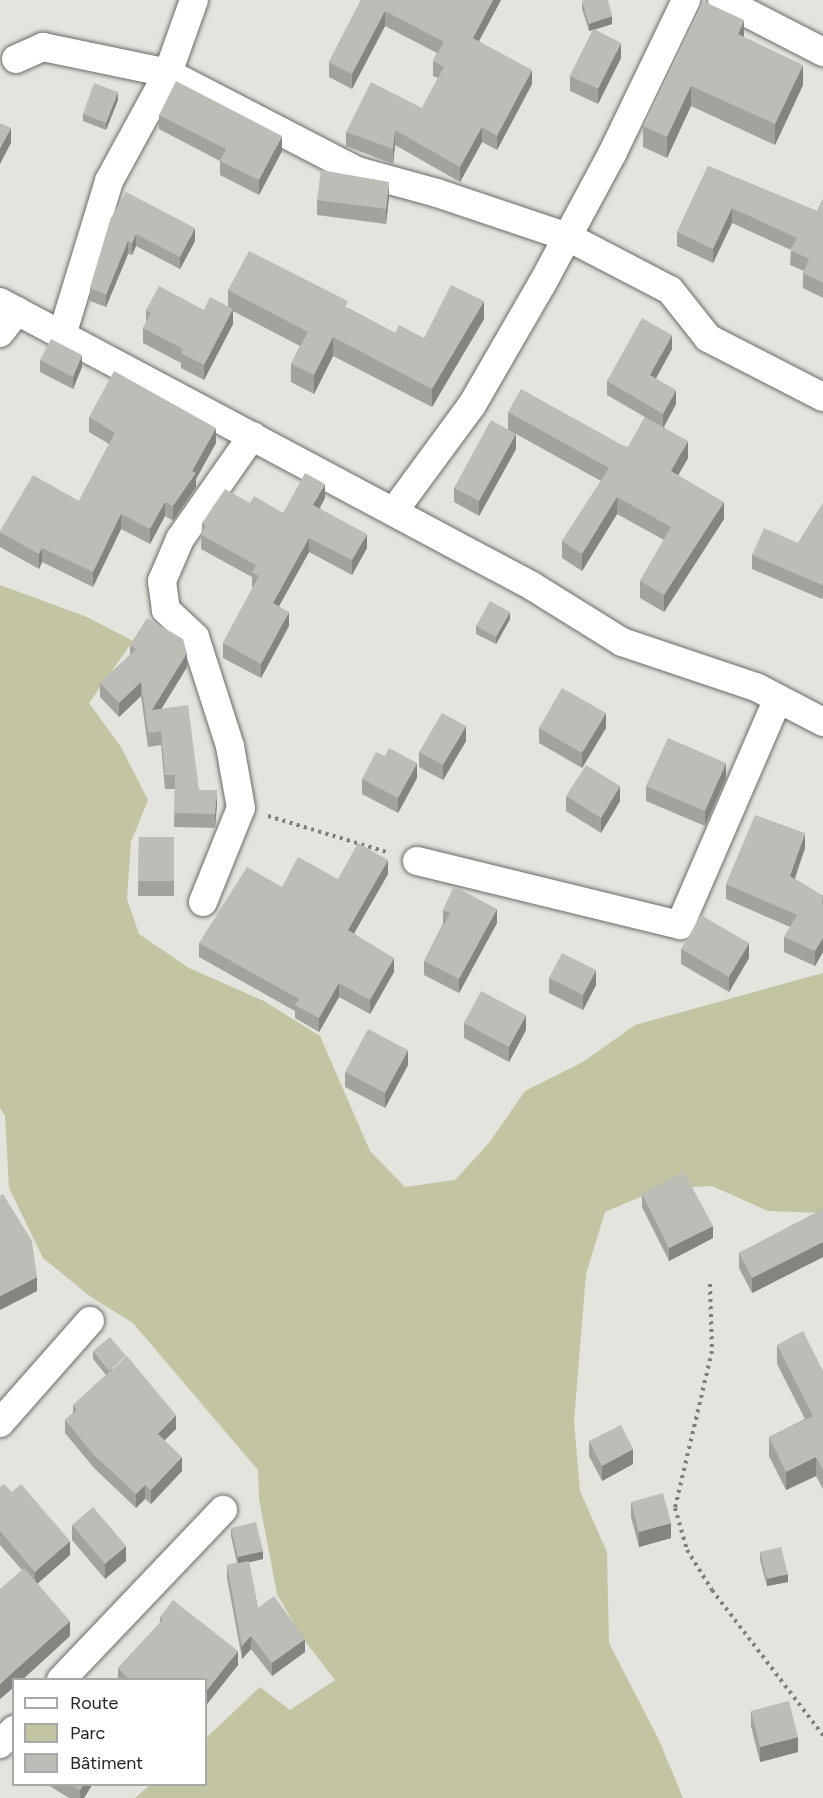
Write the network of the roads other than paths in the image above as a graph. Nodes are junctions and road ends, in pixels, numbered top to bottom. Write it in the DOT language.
graph roads {
  1 [pos="194,0"];
  2 [pos="686,0"];
  3 [pos="722,0"];
  4 [pos="823,52"];
  5 [pos="16,59"];
  6 [pos="168,73"];
  7 [pos="568,237"];
  8 [pos="8,306"];
  9 [pos="0,333"];
  10 [pos="62,335"];
  11 [pos="823,397"];
  12 [pos="252,436"];
  13 [pos="394,511"];
  14 [pos="778,699"];
  15 [pos="823,722"];
  16 [pos="417,861"];
  17 [pos="203,902"];
  18 [pos="90,1321"];
  19 [pos="0,1423"];
  20 [pos="222,1510"];
  21 [pos="63,1678"];
  22 [pos="12,1732"];
  23 [pos="0,1744"];
  1 -- 6 [label="street"];
  2 -- 7 [label="street"];
  3 -- 4 [label="street"];
  5 -- 6 [label="street"];
  6 -- 7 [label="street"];
  6 -- 10 [label="street"];
  7 -- 11 [label="street"];
  7 -- 13 [label="street"];
  8 -- 9 [label="street"];
  8 -- 10 [label="street"];
  10 -- 12 [label="street"];
  12 -- 13 [label="street"];
  12 -- 17 [label="street"];
  13 -- 14 [label="street"];
  14 -- 15 [label="street"];
  14 -- 16 [label="street"];
  18 -- 19 [label="street"];
  20 -- 21 [label="street"];
  22 -- 23 [label="street"];
}
